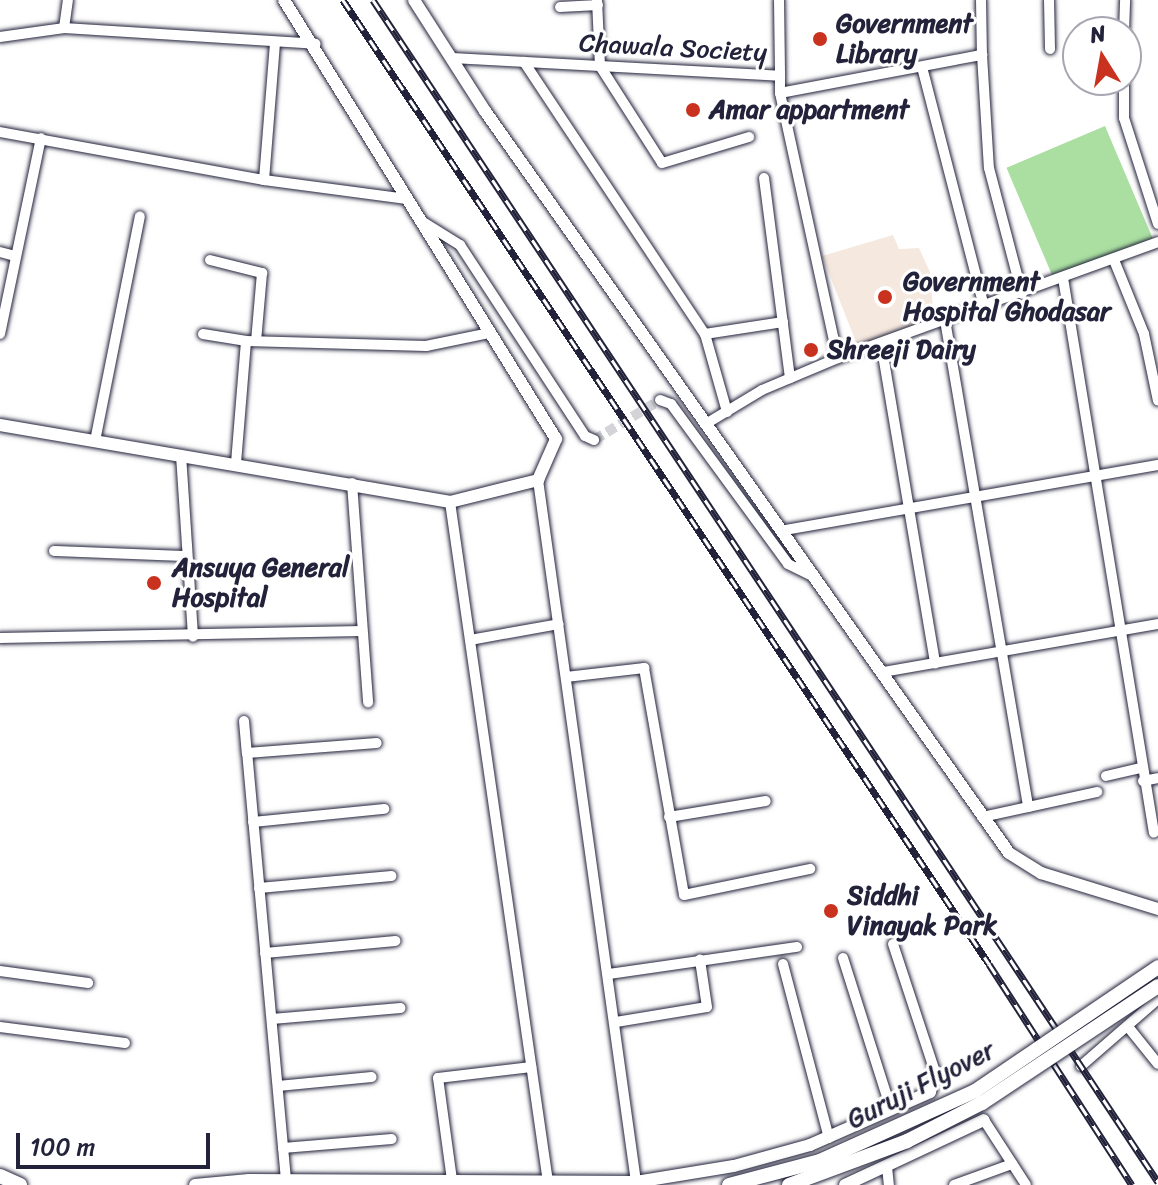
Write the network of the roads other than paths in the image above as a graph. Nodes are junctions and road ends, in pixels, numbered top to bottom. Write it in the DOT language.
graph roads {
  1 [pos="68,0"];
  2 [pos="284,0"];
  3 [pos="414,0"];
  4 [pos="779,0"];
  5 [pos="981,0"];
  6 [pos="1049,0"];
  7 [pos="598,3"];
  8 [pos="560,7"];
  9 [pos="64,28"];
  10 [pos="0,37"];
  11 [pos="275,42"];
  12 [pos="315,44"];
  13 [pos="1050,49"];
  14 [pos="982,55"];
  15 [pos="452,58"];
  16 [pos="524,62"];
  17 [pos="600,66"];
  18 [pos="922,67"];
  19 [pos="780,76"];
  20 [pos="780,93"];
  21 [pos="1124,96"];
  22 [pos="0,132"];
  23 [pos="749,137"];
  24 [pos="41,138"];
  25 [pos="764,178"];
  26 [pos="264,180"];
  27 [pos="407,199"];
  28 [pos="140,216"];
  29 [pos="423,222"];
  30 [pos="1158,224"];
  31 [pos="1158,242"];
  32 [pos="0,252"];
  33 [pos="15,256"];
  34 [pos="210,260"];
  35 [pos="1114,260"];
  36 [pos="1063,278"];
  37 [pos="1022,294"];
  38 [pos="984,307"];
  39 [pos="945,320"];
  40 [pos="783,322"];
  41 [pos="489,333"];
  42 [pos="0,334"];
  43 [pos="203,334"];
  44 [pos="705,334"];
  45 [pos="251,341"];
  46 [pos="881,343"];
  47 [pos="838,358"];
  48 [pos="790,378"];
  49 [pos="660,400"];
  50 [pos="1158,401"];
  51 [pos="727,412"];
  52 [pos="709,422"];
  53 [pos="0,425"];
  54 [pos="594,440"];
  55 [pos="95,441"];
  56 [pos="181,455"];
  57 [pos="236,463"];
  58 [pos="1158,465"];
  59 [pos="1096,476"];
  60 [pos="538,480"];
  61 [pos="352,483"];
  62 [pos="975,497"];
  63 [pos="450,502"];
  64 [pos="909,509"];
  65 [pos="785,530"];
  66 [pos="54,551"];
  67 [pos="185,556"];
  68 [pos="820,580"];
  69 [pos="559,624"];
  70 [pos="1158,624"];
  71 [pos="362,631"];
  72 [pos="1118,631"];
  73 [pos="193,637"];
  74 [pos="0,638"];
  75 [pos="470,640"];
  76 [pos="999,651"];
  77 [pos="935,663"];
  78 [pos="883,672"];
  79 [pos="566,677"];
  80 [pos="368,702"];
  81 [pos="244,721"];
  82 [pos="377,743"];
  83 [pos="247,753"];
  84 [pos="1141,768"];
  85 [pos="1106,776"];
  86 [pos="1158,778"];
  87 [pos="1143,781"];
  88 [pos="1097,792"];
  89 [pos="766,801"];
  90 [pos="1028,807"];
  91 [pos="384,809"];
  92 [pos="669,817"];
  93 [pos="982,817"];
  94 [pos="253,822"];
  95 [pos="1154,833"];
  96 [pos="810,869"];
  97 [pos="391,876"];
  98 [pos="259,888"];
  99 [pos="1158,909"];
  100 [pos="395,941"];
  101 [pos="893,944"];
  102 [pos="797,947"];
  103 [pos="265,953"];
  104 [pos="843,958"];
  105 [pos="700,960"];
  106 [pos="783,964"];
  107 [pos="1158,967"];
  108 [pos="0,971"];
  109 [pos="609,974"];
  110 [pos="88,983"];
  111 [pos="1158,986"];
  112 [pos="1158,999"];
  113 [pos="401,1008"];
  114 [pos="272,1019"];
  115 [pos="616,1022"];
  116 [pos="0,1027"];
  117 [pos="1129,1028"];
  118 [pos="125,1043"];
  119 [pos="1158,1064"];
  120 [pos="1081,1066"];
  121 [pos="531,1067"];
  122 [pos="935,1072"];
  123 [pos="372,1077"];
  124 [pos="278,1086"];
  125 [pos="891,1109"];
  126 [pos="984,1120"];
  127 [pos="829,1138"];
  128 [pos="392,1139"];
  129 [pos="283,1148"];
  130 [pos="1012,1164"];
  131 [pos="887,1167"];
  132 [pos="0,1176"];
  133 [pos="286,1180"];
  134 [pos="452,1180"];
  135 [pos="548,1182"];
  136 [pos="636,1183"];
  137 [pos="20,1185"];
  138 [pos="195,1185"];
  139 [pos="729,1185"];
  140 [pos="789,1185"];
  141 [pos="845,1185"];
  142 [pos="889,1185"];
  143 [pos="954,1185"];
  144 [pos="1026,1185"];
  1 -- 9 [label="street"];
  2 -- 12 [label="street"];
  3 -- 15 [label="street"];
  4 -- 19 [label="street"];
  5 -- 14 [label="street"];
  6 -- 13 [label="street"];
  7 -- 8 [label="street"];
  7 -- 17 [label="street"];
  9 -- 10 [label="street"];
  9 -- 11 [label="street"];
  11 -- 12 [label="street"];
  11 -- 26 [label="street"];
  12 -- 27 [label="street"];
  14 -- 18 [label="street, Chawala Society"];
  14 -- 37 [label="street"];
  15 -- 16 [label="street, Chawala Society"];
  15 -- 52 [label="street"];
  16 -- 17 [label="street, Chawala Society"];
  16 -- 44 [label="street"];
  17 -- 19 [label="street, Chawala Society"];
  17 -- 23 [label="street"];
  18 -- 20 [label="street, Chawala Society"];
  18 -- 38 [label="street"];
  19 -- 20 [label="street, Chawala Society"];
  20 -- 47 [label="street"];
  21 -- 30 [label="street"];
  22 -- 24 [label="street"];
  24 -- 26 [label="street"];
  24 -- 33 [label="street"];
  25 -- 40 [label="street"];
  26 -- 27 [label="street"];
  27 -- 29 [label="street"];
  28 -- 55 [label="street"];
  29 -- 41 [label="street"];
  29 -- 54 [label="street"];
  31 -- 35 [label="street"];
  32 -- 33 [label="street"];
  33 -- 42 [label="street"];
  34 -- 45 [label="street"];
  35 -- 36 [label="street"];
  35 -- 50 [label="street"];
  36 -- 37 [label="street"];
  36 -- 59 [label="street"];
  37 -- 38 [label="street"];
  38 -- 39 [label="street"];
  39 -- 46 [label="street"];
  39 -- 62 [label="street"];
  40 -- 44 [label="street"];
  40 -- 48 [label="street"];
  41 -- 45 [label="street"];
  41 -- 60 [label="street"];
  43 -- 45 [label="street"];
  44 -- 51 [label="street"];
  45 -- 57 [label="street"];
  46 -- 47 [label="street"];
  46 -- 64 [label="street"];
  47 -- 48 [label="street"];
  48 -- 51 [label="street"];
  49 -- 68 [label="street"];
  51 -- 52 [label="street"];
  52 -- 65 [label="street"];
  53 -- 55 [label="street"];
  55 -- 56 [label="street"];
  56 -- 57 [label="street"];
  56 -- 67 [label="street"];
  57 -- 61 [label="street"];
  58 -- 59 [label="street"];
  59 -- 62 [label="street"];
  59 -- 72 [label="street"];
  60 -- 63 [label="street"];
  60 -- 69 [label="street"];
  61 -- 63 [label="street"];
  61 -- 71 [label="street"];
  62 -- 64 [label="street"];
  62 -- 76 [label="street"];
  63 -- 75 [label="street"];
  64 -- 65 [label="street"];
  64 -- 77 [label="street"];
  65 -- 68 [label="street"];
  66 -- 67 [label="street"];
  67 -- 73 [label="street"];
  68 -- 78 [label="street"];
  69 -- 75 [label="street"];
  69 -- 79 [label="street"];
  70 -- 72 [label="street"];
  71 -- 73 [label="street"];
  71 -- 80 [label="street"];
  72 -- 76 [label="street"];
  72 -- 84 [label="street"];
  73 -- 74 [label="street"];
  75 -- 121 [label="street"];
  76 -- 77 [label="street"];
  76 -- 90 [label="street"];
  77 -- 78 [label="street"];
  78 -- 93 [label="street"];
  79 -- 92 [label="street"];
  79 -- 109 [label="street"];
  81 -- 83 [label="street"];
  82 -- 83 [label="street"];
  83 -- 94 [label="street"];
  84 -- 85 [label="street"];
  84 -- 87 [label="street"];
  86 -- 87 [label="street"];
  87 -- 95 [label="street"];
  88 -- 90 [label="street"];
  89 -- 92 [label="street"];
  90 -- 93 [label="street"];
  91 -- 94 [label="street"];
  92 -- 96 [label="street"];
  93 -- 99 [label="street"];
  94 -- 98 [label="street"];
  97 -- 98 [label="street"];
  98 -- 103 [label="street"];
  100 -- 103 [label="street"];
  101 -- 122 [label="street"];
  102 -- 105 [label="street"];
  103 -- 114 [label="street"];
  104 -- 125 [label="street"];
  105 -- 109 [label="street"];
  105 -- 115 [label="street"];
  106 -- 127 [label="street"];
  107 -- 139 [label="main road, Guruji Flyover, bridge"];
  108 -- 110 [label="street"];
  109 -- 115 [label="street"];
  111 -- 140 [label="main road, Guruji Flyover, bridge"];
  112 -- 117 [label="street"];
  113 -- 114 [label="street"];
  114 -- 124 [label="street"];
  115 -- 136 [label="street"];
  116 -- 118 [label="street"];
  117 -- 119 [label="street"];
  117 -- 120 [label="street"];
  121 -- 134 [label="street"];
  121 -- 135 [label="street"];
  122 -- 125 [label="street"];
  123 -- 124 [label="street"];
  124 -- 129 [label="street"];
  125 -- 127 [label="street"];
  126 -- 130 [label="street"];
  126 -- 131 [label="street"];
  127 -- 136 [label="street"];
  128 -- 129 [label="street"];
  129 -- 133 [label="street"];
  130 -- 143 [label="street"];
  130 -- 144 [label="street"];
  131 -- 141 [label="street"];
  131 -- 142 [label="street"];
  132 -- 137 [label="main road"];
  133 -- 134 [label="street"];
  133 -- 138 [label="street"];
  134 -- 135 [label="street"];
  135 -- 136 [label="street"];
}
